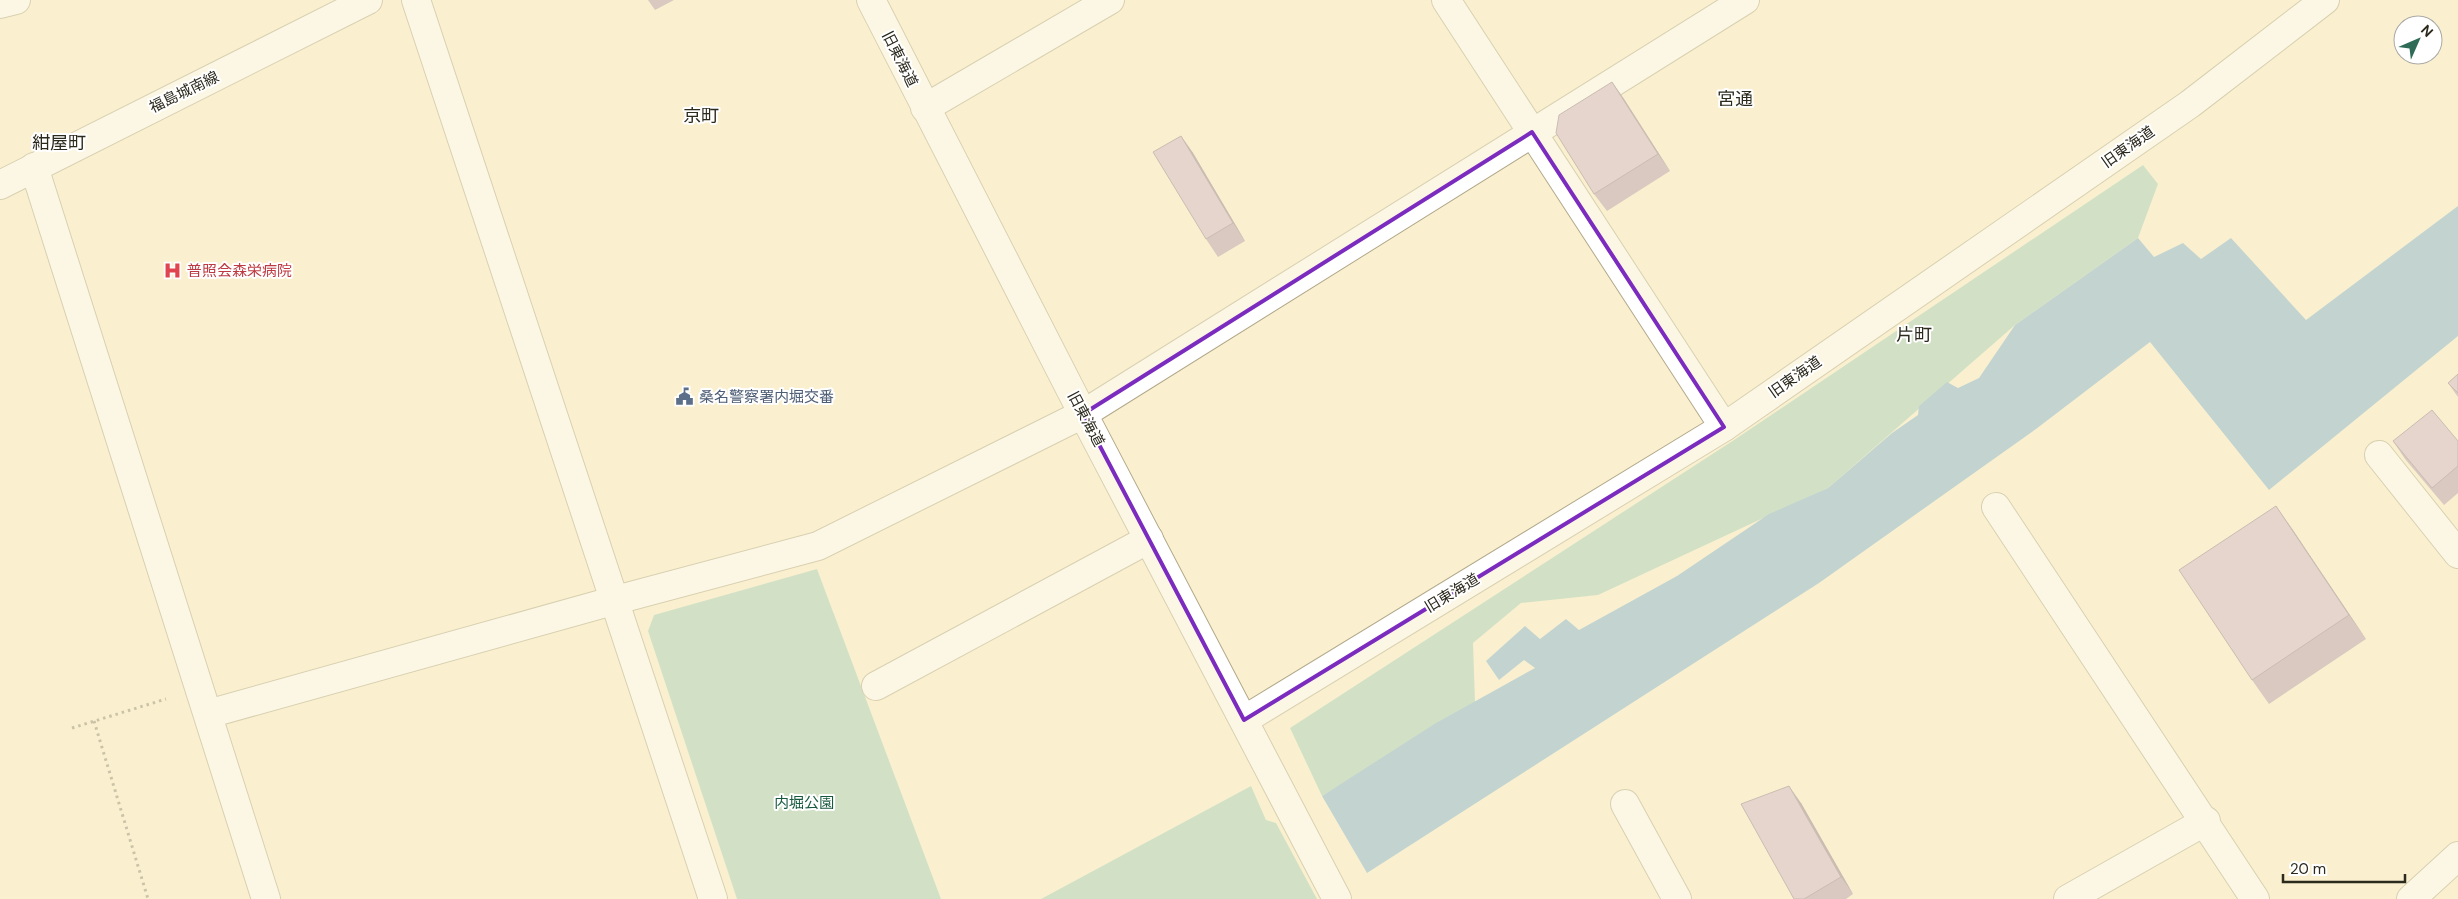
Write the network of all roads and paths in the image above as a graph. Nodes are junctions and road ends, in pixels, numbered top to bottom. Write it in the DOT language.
graph roads {
  1 [pos="16,0"];
  2 [pos="368,0"];
  3 [pos="416,0"];
  4 [pos="871,0"];
  5 [pos="1110,0"];
  6 [pos="1446,0"];
  7 [pos="1745,0"];
  8 [pos="2325,0"];
  9 [pos="0,4"];
  10 [pos="926,108"];
  11 [pos="1532,132"];
  12 [pos="34,167"];
  13 [pos="0,185"];
  14 [pos="1083,414"];
  15 [pos="1724,427"];
  16 [pos="2379,455"];
  17 [pos="1996,507"];
  18 [pos="1149,540"];
  19 [pos="2458,554"];
  20 [pos="616,600"];
  21 [pos="876,686"];
  22 [pos="200,688"];
  23 [pos="208,714"];
  24 [pos="1244,720"];
  25 [pos="94,721"];
  26 [pos="72,728"];
  27 [pos="1625,804"];
  28 [pos="2206,821"];
  29 [pos="2458,856"];
  30 [pos="148,899"];
  31 [pos="266,899"];
  32 [pos="713,899"];
  33 [pos="1337,899"];
  34 [pos="1678,899"];
  35 [pos="2068,899"];
  36 [pos="2256,899"];
  37 [pos="2411,899"];
  1 -- 9 [label="street"];
  2 -- 12 [label="street, 福島城南線"];
  3 -- 20 [label="street"];
  4 -- 10 [label="street, 旧東海道"];
  5 -- 10 [label="street"];
  6 -- 11 [label="street"];
  7 -- 11 [label="street"];
  8 -- 15 [label="street, 旧東海道"];
  10 -- 14 [label="street, 旧東海道"];
  11 -- 14 [label="street"];
  11 -- 15 [label="street"];
  12 -- 13 [label="street, 福島城南線"];
  12 -- 22 [label="street"];
  14 -- 18 [label="street, 旧東海道"];
  14 -- 20 [label="street"];
  15 -- 24 [label="street, 旧東海道"];
  16 -- 19 [label="street"];
  17 -- 28 [label="street"];
  18 -- 21 [label="street"];
  18 -- 24 [label="street, 旧東海道"];
  20 -- 23 [label="street"];
  20 -- 32 [label="street"];
  22 -- 23 [label="street"];
  22 -- 25 [label="path"];
  23 -- 31 [label="street"];
  24 -- 33 [label="street"];
  25 -- 26 [label="path"];
  25 -- 30 [label="path"];
  27 -- 34 [label="street"];
  28 -- 35 [label="street"];
  28 -- 36 [label="street"];
  29 -- 37 [label="street"];
}
